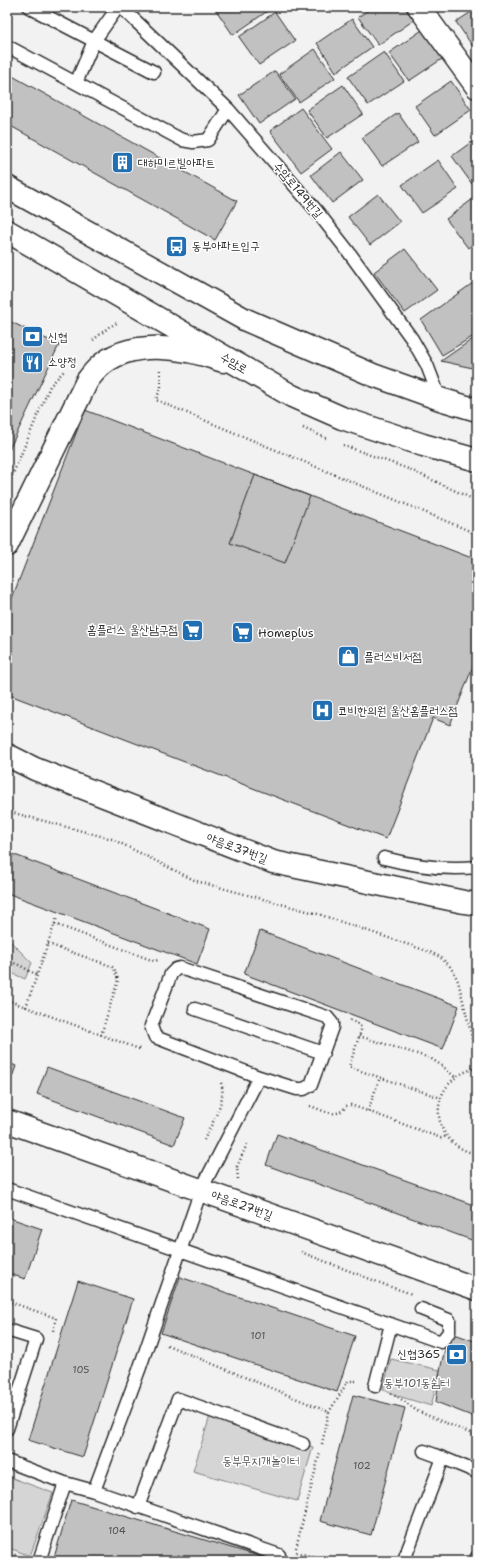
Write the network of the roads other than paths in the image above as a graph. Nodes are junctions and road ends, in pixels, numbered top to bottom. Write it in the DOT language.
graph roads {
  1 [pos="29,7"];
  2 [pos="120,7"];
  3 [pos="418,7"];
  4 [pos="94,41"];
  5 [pos="7,46"];
  6 [pos="154,72"];
  7 [pos="76,83"];
  8 [pos="477,87"];
  9 [pos="228,109"];
  10 [pos="7,187"];
  11 [pos="7,231"];
  12 [pos="245,370"];
  13 [pos="440,399"];
  14 [pos="477,410"];
  15 [pos="477,460"];
  16 [pos="7,545"];
  17 [pos="7,755"];
  18 [pos="384,858"];
  19 [pos="477,867"];
  20 [pos="477,904"];
  21 [pos="195,1009"];
  22 [pos="323,1053"];
  23 [pos="260,1077"];
  24 [pos="7,1121"];
  25 [pos="7,1189"];
  26 [pos="201,1190"];
  27 [pos="181,1250"];
  28 [pos="477,1289"];
  29 [pos="421,1309"];
  30 [pos="392,1324"];
  31 [pos="7,1330"];
  32 [pos="375,1386"];
  33 [pos="7,1429"];
  34 [pos="303,1444"];
  35 [pos="424,1451"];
  36 [pos="443,1458"];
  37 [pos="7,1461"];
  38 [pos="477,1472"];
  39 [pos="65,1482"];
  40 [pos="94,1492"];
  41 [pos="138,1507"];
  42 [pos="279,1555"];
  43 [pos="477,1557"];
  44 [pos="40,1561"];
  45 [pos="407,1561"];
  46 [pos="475,1561"];
  1 -- 4 [label="lane"];
  2 -- 4 [label="lane"];
  2 -- 9 [label="lane, 수암로149번길"];
  3 -- 8 [label="street"];
  4 -- 6 [label="lane"];
  4 -- 7 [label="lane"];
  5 -- 7 [label="lane"];
  7 -- 9 [label="lane"];
  9 -- 13 [label="lane, 수암로149번길"];
  10 -- 13 [label="street"];
  11 -- 12 [label="street, 수암로"];
  12 -- 15 [label="street, 수암로"];
  12 -- 16 [label="street"];
  13 -- 14 [label="street"];
  17 -- 20 [label="street, 야음로37번길"];
  18 -- 19 [label="lane"];
  21 -- 22 [label="lane"];
  22 -- 23 [label="lane"];
  22 -- 23 [label="lane"];
  23 -- 26 [label="lane"];
  24 -- 26 [label="street, 야음로27번길"];
  25 -- 27 [label="lane"];
  26 -- 27 [label="lane"];
  26 -- 28 [label="street, 야음로27번길"];
  27 -- 30 [label="lane"];
  27 -- 40 [label="lane"];
  29 -- 30 [label="lane"];
  30 -- 32 [label="lane"];
  31 -- 33 [label="lane"];
  34 -- 41 [label="lane"];
  35 -- 36 [label="lane"];
  36 -- 38 [label="lane"];
  36 -- 45 [label="lane"];
  37 -- 39 [label="lane"];
  39 -- 40 [label="lane"];
  39 -- 44 [label="lane"];
  40 -- 41 [label="lane"];
  41 -- 42 [label="lane"];
  43 -- 46 [label="lane"];
}
